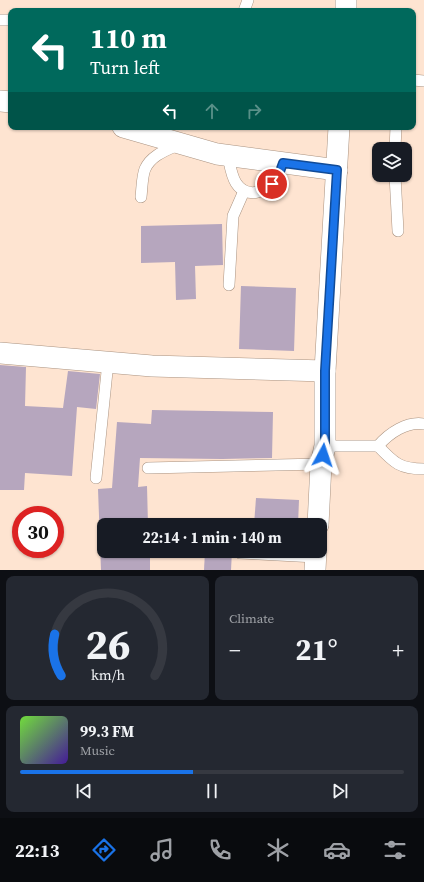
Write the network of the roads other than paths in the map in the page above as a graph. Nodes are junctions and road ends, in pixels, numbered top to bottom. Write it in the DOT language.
graph roads {
  1 [pos="133,130"];
  2 [pos="339,130"];
  3 [pos="396,130"];
  4 [pos="396,142"];
  5 [pos="180,144"];
  6 [pos="228,156"];
  7 [pos="283,163"];
  8 [pos="337,170"];
  9 [pos="395,182"];
  10 [pos="244,191"];
  11 [pos="141,197"];
  12 [pos="398,231"];
  13 [pos="229,285"];
  14 [pos="0,353"];
  15 [pos="108,362"];
  16 [pos="325,371"];
  17 [pos="424,424"];
  18 [pos="378,446"];
  19 [pos="323,455"];
  20 [pos="148,468"];
  21 [pos="424,469"];
  22 [pos="96,478"];
  23 [pos="318,518"];
  24 [pos="302,558"];
  25 [pos="315,559"];
  1 -- 5 [label="street"];
  2 -- 8 [label="street"];
  3 -- 4 [label="lane"];
  5 -- 6 [label="street"];
  5 -- 11 [label="lane"];
  6 -- 7 [label="street"];
  6 -- 10 [label="lane"];
  7 -- 8 [label="street"];
  7 -- 10 [label="lane"];
  8 -- 16 [label="street"];
  9 -- 12 [label="lane"];
  10 -- 13 [label="lane"];
  14 -- 15 [label="street"];
  15 -- 16 [label="street"];
  15 -- 22 [label="lane"];
  16 -- 19 [label="street"];
  17 -- 18 [label="lane"];
  18 -- 19 [label="lane"];
  18 -- 21 [label="lane"];
  19 -- 20 [label="lane"];
  19 -- 23 [label="street"];
  24 -- 25 [label="lane"];
}
